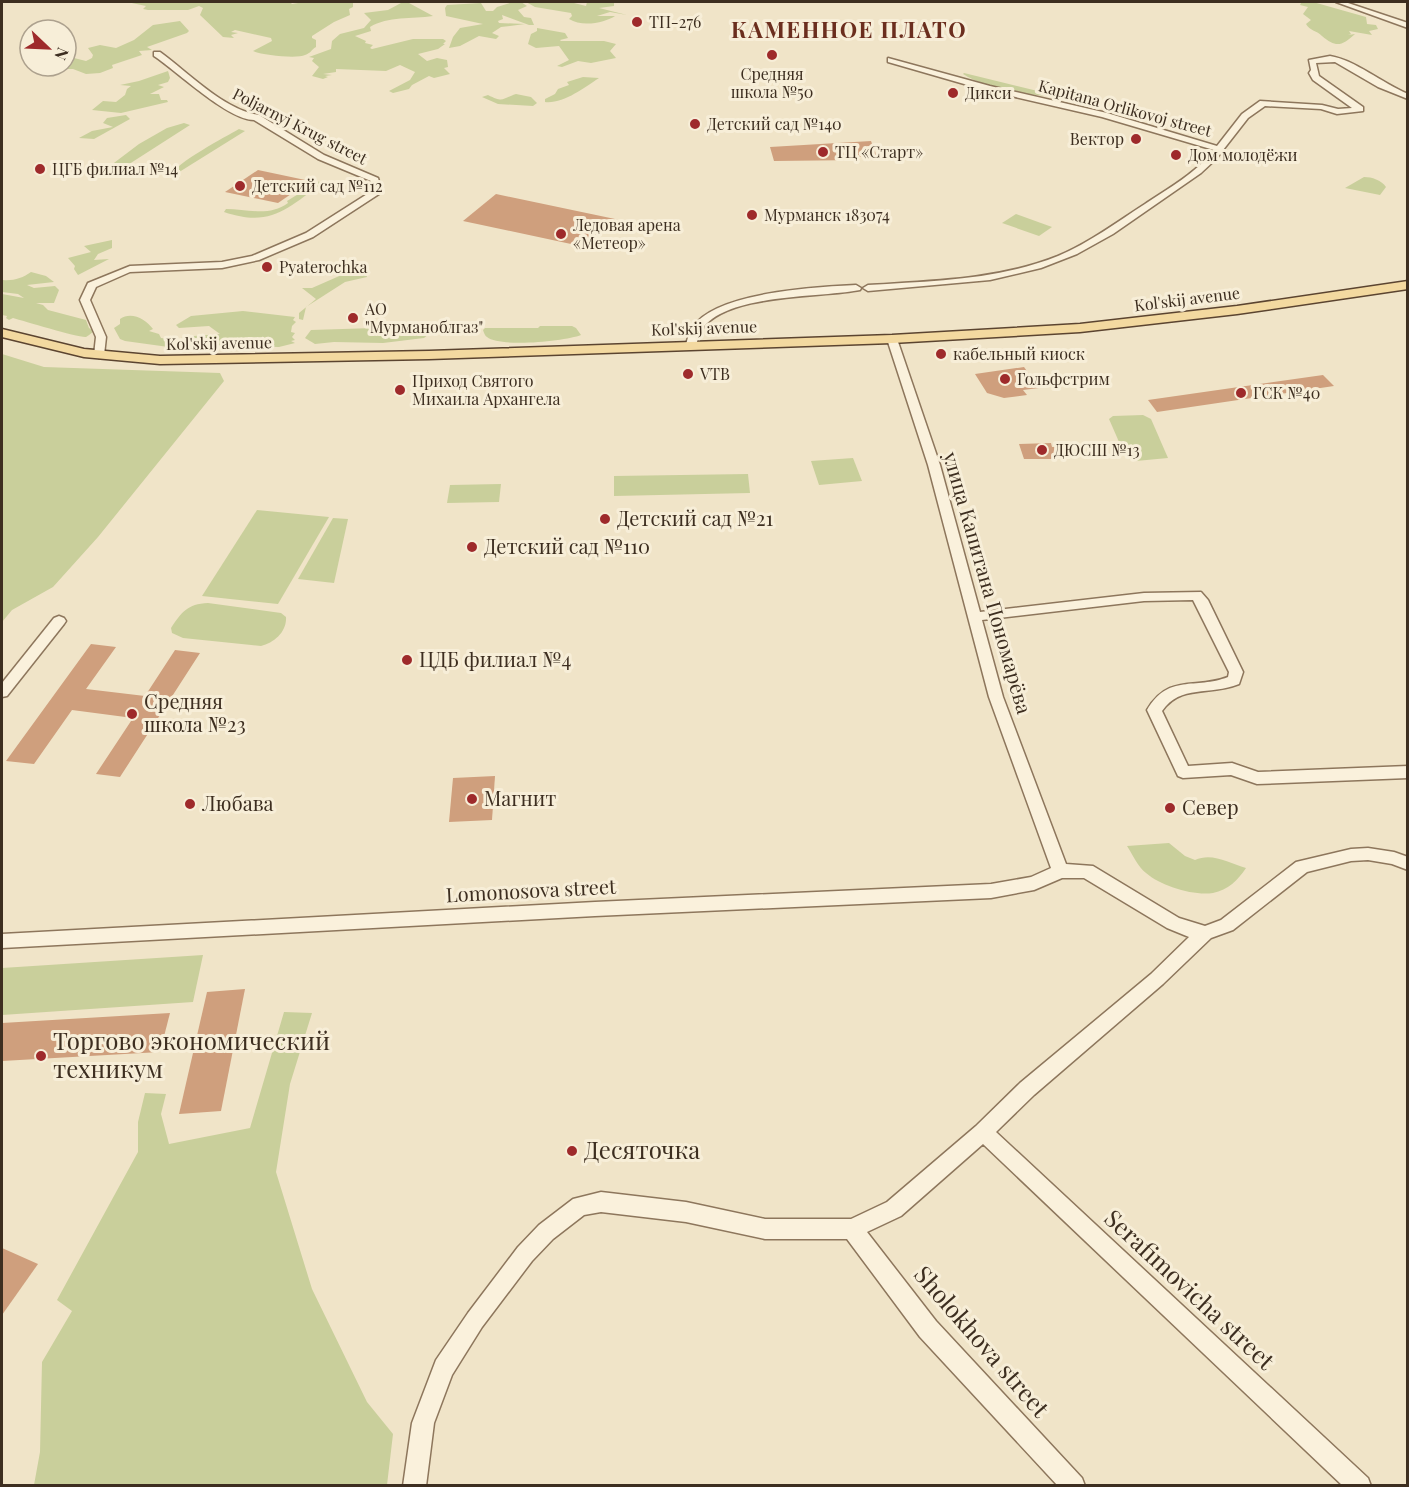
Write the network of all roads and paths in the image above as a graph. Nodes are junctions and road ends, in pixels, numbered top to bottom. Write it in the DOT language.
graph roads {
  1 [pos="1341,2"];
  2 [pos="1407,26"];
  3 [pos="157,54"];
  4 [pos="891,60"];
  5 [pos="1407,97"];
  6 [pos="1219,149"];
  7 [pos="1407,285"];
  8 [pos="2,333"];
  9 [pos="892,339"];
  10 [pos="692,344"];
  11 [pos="99,356"];
  12 [pos="973,617"];
  13 [pos="59,621"];
  14 [pos="2,692"];
  15 [pos="1407,772"];
  16 [pos="1407,864"];
  17 [pos="1060,871"];
  18 [pos="1196,935"];
  19 [pos="2,941"];
  20 [pos="983,1132"];
  21 [pos="852,1229"];
  22 [pos="414,1485"];
  23 [pos="1074,1485"];
  24 [pos="1360,1485"];
  1 -- 2 [label="street"];
  3 -- 11 [label="street, Poljarnyj Krug street"];
  4 -- 6 [label="street, Kapitana Orlikovoj street"];
  5 -- 6 [label="street"];
  6 -- 10 [label="street, Kapitana Orlikovoj street"];
  7 -- 9 [label="main road, Kol'skij avenue"];
  8 -- 11 [label="main road, Kol'skij avenue"];
  9 -- 10 [label="main road, Kol'skij avenue"];
  9 -- 12 [label="street, улица Капитана Пономарёва"];
  10 -- 11 [label="main road, Kol'skij avenue"];
  12 -- 15 [label="street"];
  12 -- 17 [label="street, улица Капитана Пономарёва"];
  13 -- 14 [label="street"];
  16 -- 18 [label="street"];
  17 -- 18 [label="street"];
  17 -- 19 [label="street, Lomonosova street"];
  18 -- 20 [label="street"];
  20 -- 21 [label="street"];
  20 -- 24 [label="street, Serafimovicha street"];
  21 -- 22 [label="street"];
  21 -- 23 [label="street, Sholokhova street"];
}
